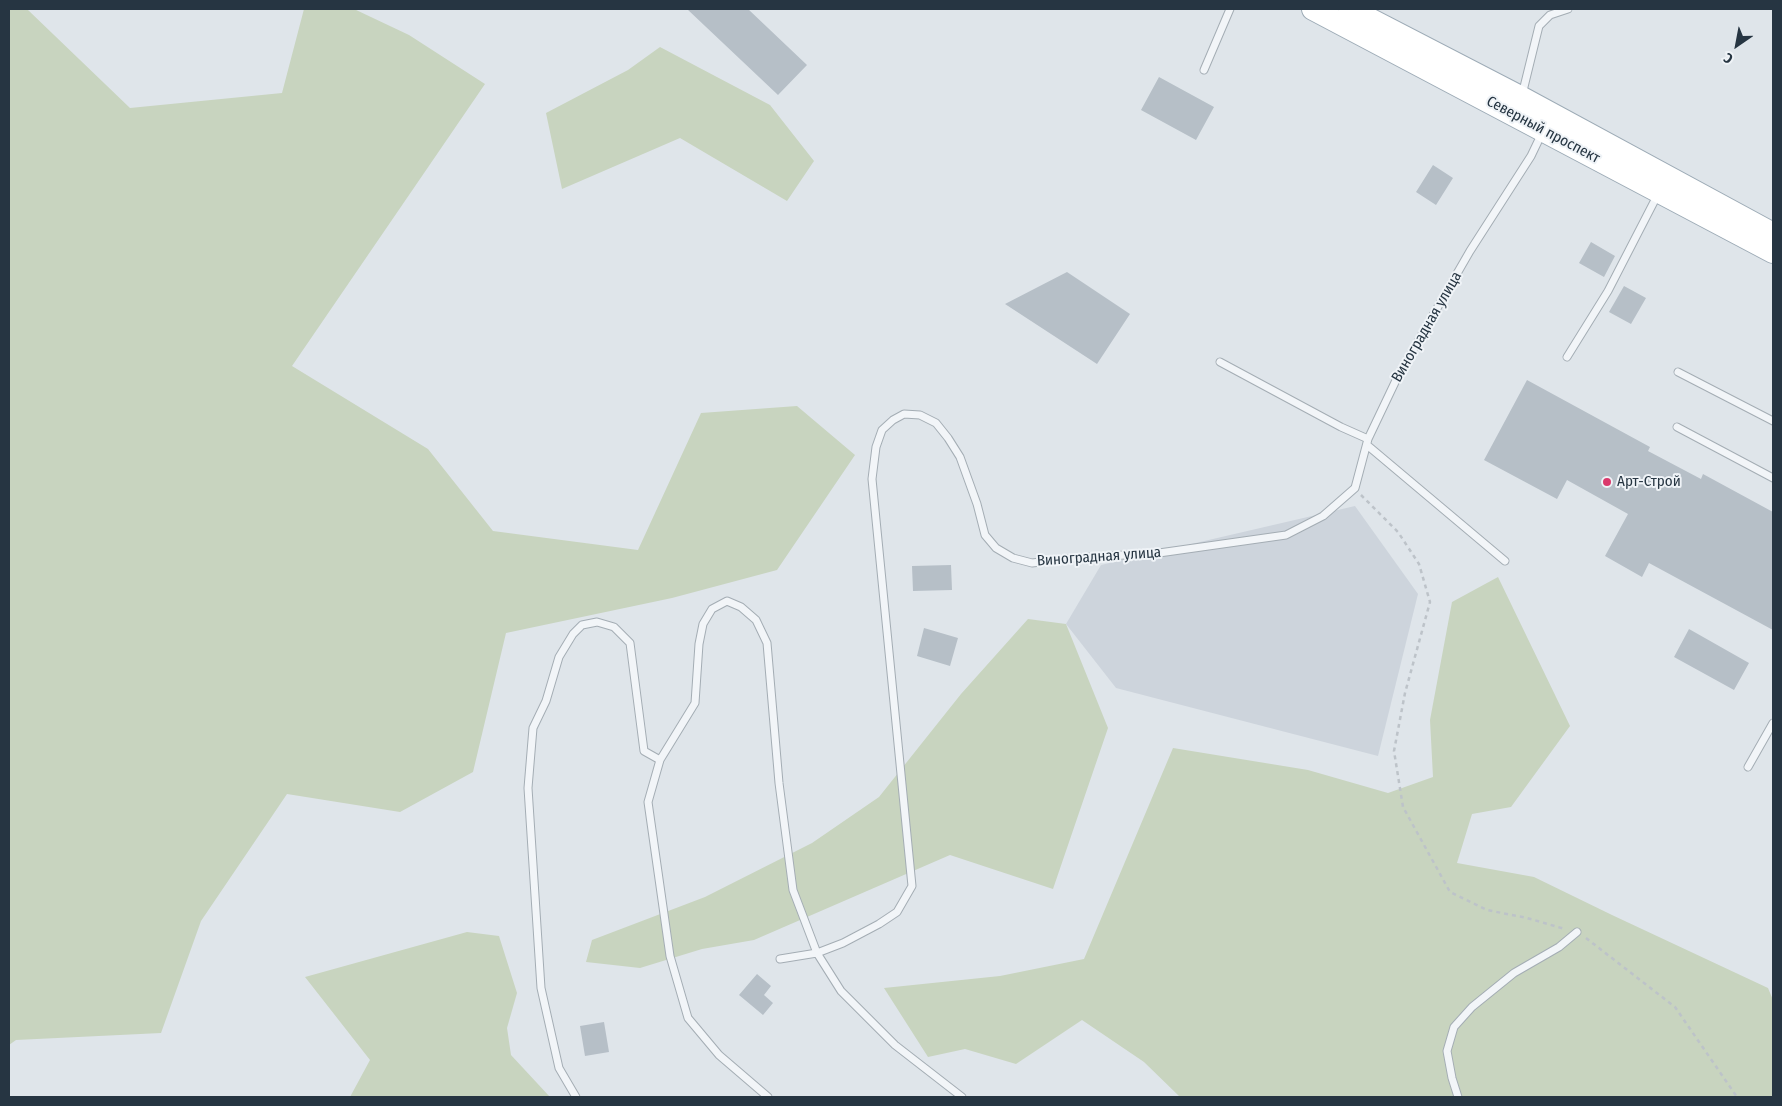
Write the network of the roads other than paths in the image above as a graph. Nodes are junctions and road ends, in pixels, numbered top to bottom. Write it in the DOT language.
graph roads {
  1 [pos="1230,9"];
  2 [pos="1312,9"];
  3 [pos="1568,9"];
  4 [pos="1361,11"];
  5 [pos="1204,70"];
  6 [pos="1522,98"];
  7 [pos="1544,130"];
  8 [pos="1659,192"];
  9 [pos="1773,234"];
  10 [pos="1773,252"];
  11 [pos="1567,358"];
  12 [pos="1220,362"];
  13 [pos="1678,372"];
  14 [pos="1773,421"];
  15 [pos="1677,427"];
  16 [pos="1368,442"];
  17 [pos="1773,467"];
  18 [pos="1771,477"];
  19 [pos="1505,561"];
  20 [pos="1773,723"];
  21 [pos="660,760"];
  22 [pos="1748,767"];
  23 [pos="1577,932"];
  24 [pos="816,953"];
  25 [pos="780,959"];
  26 [pos="576,1097"];
  27 [pos="768,1097"];
  28 [pos="962,1097"];
  29 [pos="1458,1097"];
  1 -- 5 [label="lane"];
  2 -- 7 [label="main road, Северный проспект"];
  3 -- 6 [label="lane"];
  4 -- 6 [label="main road, Северный проспект"];
  6 -- 9 [label="main road, Северный проспект"];
  7 -- 8 [label="main road, Северный проспект"];
  7 -- 16 [label="lane, Виноградная улица"];
  8 -- 10 [label="main road, Северный проспект"];
  8 -- 11 [label="lane"];
  12 -- 16 [label="lane"];
  13 -- 14 [label="lane"];
  15 -- 18 [label="lane"];
  16 -- 19 [label="lane"];
  16 -- 24 [label="lane, Виноградная улица"];
  17 -- 18 [label="lane"];
  20 -- 22 [label="lane"];
  21 -- 24 [label="lane"];
  21 -- 26 [label="lane"];
  21 -- 27 [label="lane"];
  23 -- 29 [label="lane"];
  24 -- 25 [label="lane, Виноградная улица"];
  24 -- 28 [label="lane"];
}
